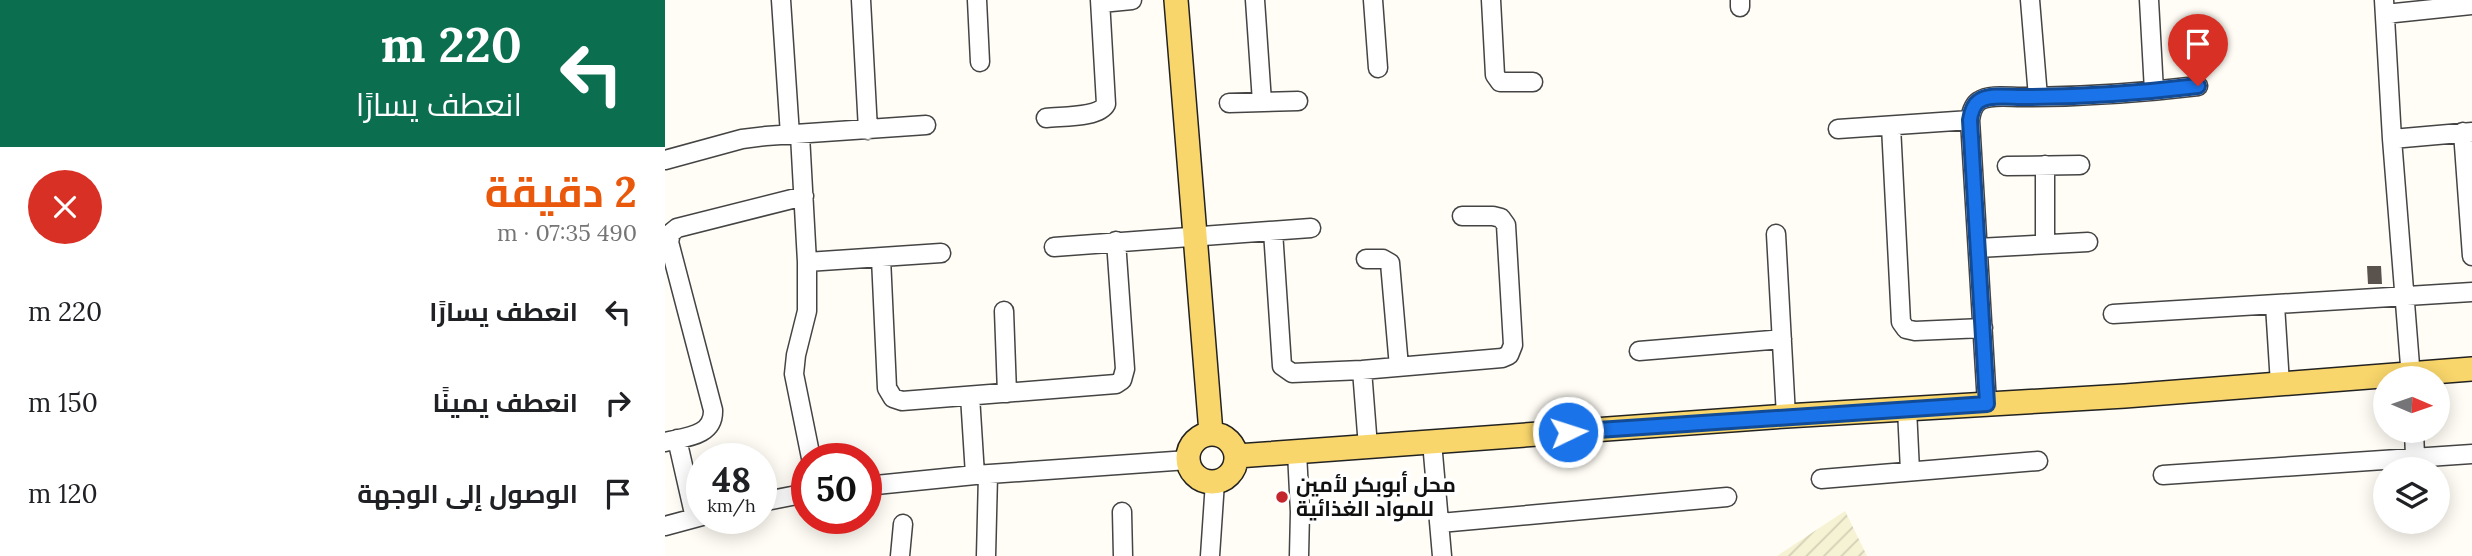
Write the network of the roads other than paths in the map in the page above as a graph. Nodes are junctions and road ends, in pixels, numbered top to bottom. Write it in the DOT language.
graph roads {
  1 [pos="781,0"];
  2 [pos="861,0"];
  3 [pos="977,0"];
  4 [pos="1132,0"];
  5 [pos="1176,0"];
  6 [pos="1255,0"];
  7 [pos="1373,0"];
  8 [pos="1492,0"];
  9 [pos="2030,0"];
  10 [pos="2149,0"];
  11 [pos="1100,1"];
  12 [pos="2461,4"];
  13 [pos="2385,7"];
  14 [pos="980,62"];
  15 [pos="1378,68"];
  16 [pos="1533,82"];
  17 [pos="2198,86"];
  18 [pos="2154,91"];
  19 [pos="2038,97"];
  20 [pos="1298,101"];
  21 [pos="1262,102"];
  22 [pos="1229,103"];
  23 [pos="1046,118"];
  24 [pos="1970,120"];
  25 [pos="926,125"];
  26 [pos="1891,126"];
  27 [pos="868,130"];
  28 [pos="1838,130"];
  29 [pos="2468,132"];
  30 [pos="795,135"];
  31 [pos="2392,139"];
  32 [pos="665,160"];
  33 [pos="2045,165"];
  34 [pos="2080,165"];
  35 [pos="2007,166"];
  36 [pos="804,196"];
  37 [pos="1462,216"];
  38 [pos="1311,228"];
  39 [pos="1273,231"];
  40 [pos="1776,234"];
  41 [pos="1194,237"];
  42 [pos="1116,241"];
  43 [pos="2088,242"];
  44 [pos="2045,243"];
  45 [pos="1054,247"];
  46 [pos="1978,248"];
  47 [pos="941,253"];
  48 [pos="2472,256"];
  49 [pos="881,258"];
  50 [pos="1366,259"];
  51 [pos="807,262"];
  52 [pos="2472,292"];
  53 [pos="2404,298"];
  54 [pos="2274,305"];
  55 [pos="1004,311"];
  56 [pos="2113,314"];
  57 [pos="1983,328"];
  58 [pos="1782,339"];
  59 [pos="1639,351"];
  60 [pos="2410,366"];
  61 [pos="1399,367"];
  62 [pos="2472,369"];
  63 [pos="1362,370"];
  64 [pos="2450,372"];
  65 [pos="2373,378"];
  66 [pos="2280,384"];
  67 [pos="1007,393"];
  68 [pos="970,396"];
  69 [pos="1987,404"];
  70 [pos="1906,409"];
  71 [pos="1786,416"];
  72 [pos="1211,433"];
  73 [pos="671,440"];
  74 [pos="1432,442"];
  75 [pos="808,443"];
  76 [pos="2414,443"];
  77 [pos="1368,447"];
  78 [pos="1297,452"];
  79 [pos="2472,454"];
  80 [pos="1237,456"];
  81 [pos="2415,457"];
  82 [pos="1188,460"];
  83 [pos="2373,460"];
  84 [pos="2038,461"];
  85 [pos="1910,471"];
  86 [pos="981,475"];
  87 [pos="2163,475"];
  88 [pos="1821,479"];
  89 [pos="686,481"];
  90 [pos="1215,482"];
  91 [pos="882,484"];
  92 [pos="1727,496"];
  93 [pos="1122,512"];
  94 [pos="686,520"];
  95 [pos="1440,523"];
  96 [pos="903,524"];
  97 [pos="665,526"];
  98 [pos="900,556"];
  99 [pos="986,556"];
  100 [pos="1123,556"];
  101 [pos="1210,556"];
  102 [pos="1299,556"];
  103 [pos="1442,556"];
  1 -- 30 [label="street"];
  2 -- 27 [label="street"];
  3 -- 14 [label="street"];
  4 -- 11 [label="street"];
  5 -- 41 [label="main road"];
  6 -- 21 [label="street"];
  7 -- 15 [label="street"];
  8 -- 16 [label="street"];
  9 -- 19 [label="street"];
  10 -- 18 [label="street"];
  11 -- 23 [label="street"];
  12 -- 13 [label="street"];
  13 -- 31 [label="street"];
  17 -- 18 [label="street"];
  18 -- 19 [label="street"];
  19 -- 24 [label="street"];
  20 -- 21 [label="street"];
  21 -- 22 [label="street"];
  24 -- 26 [label="street"];
  24 -- 46 [label="street"];
  25 -- 27 [label="street"];
  26 -- 28 [label="street"];
  26 -- 57 [label="street"];
  27 -- 30 [label="street"];
  29 -- 31 [label="street"];
  29 -- 48 [label="street"];
  30 -- 32 [label="street"];
  30 -- 36 [label="street"];
  31 -- 53 [label="street"];
  33 -- 34 [label="street"];
  33 -- 35 [label="street"];
  33 -- 44 [label="street"];
  36 -- 51 [label="street"];
  36 -- 73 [label="street"];
  37 -- 61 [label="street"];
  38 -- 39 [label="street"];
  39 -- 41 [label="street"];
  39 -- 63 [label="street"];
  40 -- 58 [label="street"];
  41 -- 42 [label="street"];
  41 -- 72 [label="main road"];
  42 -- 45 [label="street"];
  42 -- 67 [label="street"];
  43 -- 44 [label="street"];
  44 -- 46 [label="street"];
  46 -- 57 [label="street"];
  47 -- 49 [label="street"];
  49 -- 51 [label="street"];
  49 -- 68 [label="street"];
  50 -- 61 [label="street"];
  51 -- 75 [label="street"];
  52 -- 53 [label="street"];
  53 -- 54 [label="street"];
  53 -- 60 [label="street"];
  54 -- 56 [label="street"];
  54 -- 66 [label="street"];
  55 -- 67 [label="street"];
  57 -- 69 [label="street"];
  58 -- 59 [label="street"];
  58 -- 71 [label="street"];
  61 -- 63 [label="street"];
  62 -- 64 [label="main road"];
  63 -- 77 [label="street"];
  65 -- 66 [label="main road"];
  66 -- 69 [label="main road"];
  67 -- 68 [label="street"];
  68 -- 86 [label="street"];
  69 -- 70 [label="main road"];
  70 -- 71 [label="main road"];
  70 -- 85 [label="street"];
  71 -- 74 [label="main road"];
  72 -- 80 [label="main road"];
  72 -- 82 [label="main road"];
  73 -- 89 [label="street"];
  74 -- 77 [label="main road"];
  74 -- 95 [label="street"];
  76 -- 81 [label="street"];
  77 -- 78 [label="main road"];
  78 -- 80 [label="main road"];
  78 -- 102 [label="street"];
  79 -- 81 [label="street"];
  80 -- 90 [label="main road"];
  82 -- 86 [label="street"];
  82 -- 90 [label="main road"];
  83 -- 87 [label="street"];
  84 -- 85 [label="street"];
  85 -- 88 [label="street"];
  86 -- 91 [label="street"];
  86 -- 99 [label="street"];
  90 -- 101 [label="street"];
  92 -- 95 [label="street"];
  93 -- 100 [label="street"];
  94 -- 97 [label="street"];
  95 -- 103 [label="street"];
  96 -- 98 [label="street"];
}
